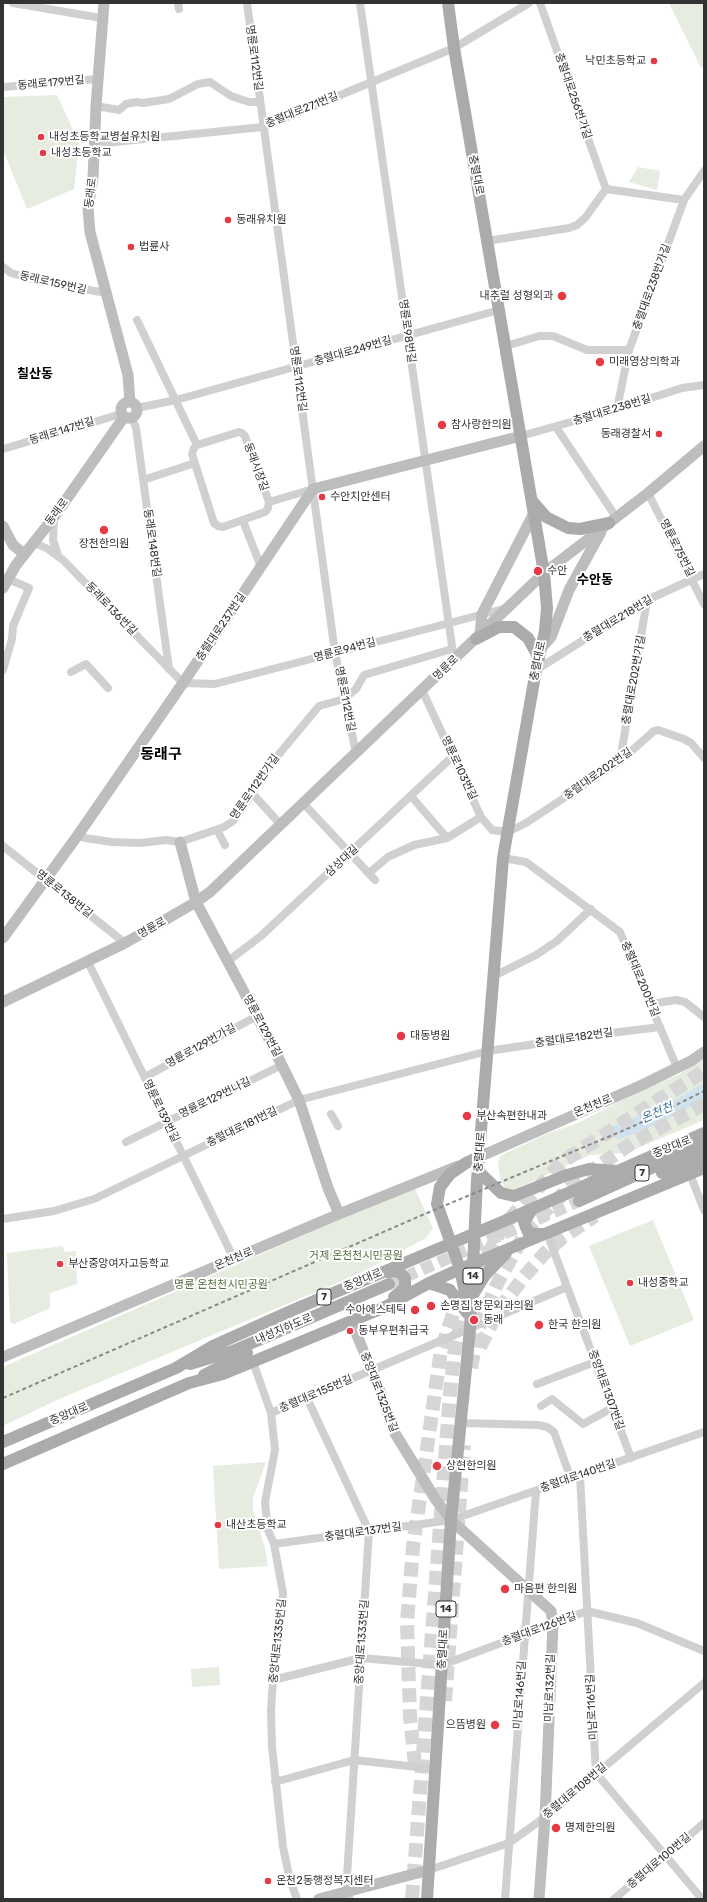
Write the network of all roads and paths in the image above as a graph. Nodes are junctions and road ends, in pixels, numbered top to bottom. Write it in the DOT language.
graph roads {
  1 [pos="13,3"];
  2 [pos="104,3"];
  3 [pos="247,3"];
  4 [pos="360,3"];
  5 [pos="448,3"];
  6 [pos="529,3"];
  7 [pos="540,3"];
  8 [pos="102,18"];
  9 [pos="454,48"];
  10 [pos="98,79"];
  11 [pos="371,82"];
  12 [pos="3,87"];
  13 [pos="260,102"];
  14 [pos="96,106"];
  15 [pos="263,127"];
  16 [pos="95,144"];
  17 [pos="704,171"];
  18 [pos="606,189"];
  19 [pos="684,200"];
  20 [pos="488,241"];
  21 [pos="3,267"];
  22 [pos="106,293"];
  23 [pos="499,310"];
  24 [pos="137,320"];
  25 [pos="408,336"];
  26 [pos="506,346"];
  27 [pos="629,350"];
  28 [pos="297,367"];
  29 [pos="704,385"];
  30 [pos="176,400"];
  31 [pos="617,409"];
  32 [pos="129,412"];
  33 [pos="556,426"];
  34 [pos="521,436"];
  35 [pos="197,445"];
  36 [pos="704,446"];
  37 [pos="3,449"];
  38 [pos="425,459"];
  39 [pos="195,463"];
  40 [pos="143,480"];
  41 [pos="313,489"];
  42 [pos="648,493"];
  43 [pos="269,502"];
  44 [pos="533,507"];
  45 [pos="54,517"];
  46 [pos="243,521"];
  47 [pos="610,523"];
  48 [pos="3,526"];
  49 [pos="33,542"];
  50 [pos="24,554"];
  51 [pos="58,555"];
  52 [pos="261,567"];
  53 [pos="544,574"];
  54 [pos="704,574"];
  55 [pos="693,579"];
  56 [pos="6,584"];
  57 [pos="647,600"];
  58 [pos="704,604"];
  59 [pos="508,608"];
  60 [pos="482,614"];
  61 [pos="449,622"];
  62 [pos="478,636"];
  63 [pos="335,653"];
  64 [pos="540,653"];
  65 [pos="453,654"];
  66 [pos="169,669"];
  67 [pos="3,670"];
  68 [pos="536,670"];
  69 [pos="71,672"];
  70 [pos="182,683"];
  71 [pos="108,688"];
  72 [pos="422,690"];
  73 [pos="344,699"];
  74 [pos="356,753"];
  75 [pos="453,756"];
  76 [pos="704,758"];
  77 [pos="620,760"];
  78 [pos="252,793"];
  79 [pos="411,796"];
  80 [pos="303,803"];
  81 [pos="481,817"];
  82 [pos="281,825"];
  83 [pos="217,830"];
  84 [pos="508,832"];
  85 [pos="78,835"];
  86 [pos="447,838"];
  87 [pos="180,842"];
  88 [pos="225,845"];
  89 [pos="3,846"];
  90 [pos="350,853"];
  91 [pos="503,858"];
  92 [pos="368,873"];
  93 [pos="45,879"];
  94 [pos="375,880"];
  95 [pos="196,902"];
  96 [pos="591,909"];
  97 [pos="3,938"];
  98 [pos="125,943"];
  99 [pos="228,961"];
  100 [pos="88,962"];
  101 [pos="494,976"];
  102 [pos="3,1002"];
  103 [pos="650,1004"];
  104 [pos="257,1016"];
  105 [pos="704,1017"];
  106 [pos="660,1027"];
  107 [pos="488,1051"];
  108 [pos="704,1052"];
  109 [pos="282,1065"];
  110 [pos="677,1068"];
  111 [pos="144,1077"];
  112 [pos="299,1100"];
  113 [pos="331,1114"];
  114 [pos="167,1122"];
  115 [pos="338,1126"];
  116 [pos="704,1133"];
  117 [pos="126,1142"];
  118 [pos="704,1146"];
  119 [pos="704,1155"];
  120 [pos="183,1156"];
  121 [pos="466,1163"];
  122 [pos="479,1165"];
  123 [pos="704,1168"];
  124 [pos="619,1171"];
  125 [pos="690,1174"];
  126 [pos="533,1208"];
  127 [pos="704,1210"];
  128 [pos="339,1214"];
  129 [pos="3,1219"];
  130 [pos="546,1233"];
  131 [pos="475,1234"];
  132 [pos="450,1244"];
  133 [pos="514,1247"];
  134 [pos="234,1259"];
  135 [pos="474,1263"];
  136 [pos="460,1269"];
  137 [pos="381,1273"];
  138 [pos="429,1283"];
  139 [pos="391,1287"];
  140 [pos="568,1287"];
  141 [pos="472,1296"];
  142 [pos="383,1308"];
  143 [pos="351,1321"];
  144 [pos="471,1324"];
  145 [pos="234,1354"];
  146 [pos="3,1357"];
  147 [pos="253,1362"];
  148 [pos="596,1362"];
  149 [pos="176,1368"];
  150 [pos="372,1370"];
  151 [pos="189,1383"];
  152 [pos="537,1384"];
  153 [pos="307,1398"];
  154 [pos="541,1406"];
  155 [pos="612,1408"];
  156 [pos="272,1413"];
  157 [pos="461,1423"];
  158 [pos="704,1432"];
  159 [pos="3,1442"];
  160 [pos="631,1458"];
  161 [pos="3,1464"];
  162 [pos="580,1476"];
  163 [pos="570,1479"];
  164 [pos="536,1491"];
  165 [pos="451,1520"];
  166 [pos="369,1531"];
  167 [pos="274,1544"];
  168 [pos="528,1590"];
  169 [pos="587,1611"];
  170 [pos="553,1624"];
  171 [pos="525,1634"];
  172 [pos="704,1651"];
  173 [pos="361,1658"];
  174 [pos="442,1665"];
  175 [pos="273,1680"];
  176 [pos="704,1683"];
  177 [pos="354,1760"];
  178 [pos="435,1768"];
  179 [pos="596,1773"];
  180 [pos="275,1782"];
  181 [pos="545,1817"];
  182 [pos="704,1823"];
  183 [pos="509,1843"];
  184 [pos="665,1856"];
  185 [pos="429,1870"];
  186 [pos="348,1895"];
  187 [pos="297,1899"];
  188 [pos="319,1899"];
  189 [pos="427,1899"];
  190 [pos="505,1899"];
  191 [pos="539,1899"];
  192 [pos="614,1899"];
  193 [pos="702,1899"];
  1 -- 8 [label="street"];
  2 -- 8 [label="street, 동래로"];
  3 -- 13 [label="street, 명륜로112번길"];
  4 -- 11 [label="street, 명륜로98번길"];
  5 -- 9 [label="main road, 충렬대로"];
  6 -- 9 [label="street, 충렬대로271번길"];
  7 -- 18 [label="street, 충렬대로256번가길"];
  8 -- 10 [label="street, 동래로"];
  9 -- 11 [label="street, 충렬대로271번길"];
  9 -- 20 [label="main road, 충렬대로"];
  10 -- 12 [label="street, 동래로179번길"];
  10 -- 14 [label="street, 동래로"];
  11 -- 15 [label="street, 충렬대로271번길"];
  11 -- 25 [label="street, 명륜로98번길"];
  13 -- 14 [label="street"];
  13 -- 15 [label="street, 명륜로112번길"];
  14 -- 16 [label="street, 동래로"];
  15 -- 16 [label="street, 충렬대로271번길"];
  15 -- 28 [label="street, 명륜로112번길"];
  16 -- 22 [label="street, 동래로"];
  17 -- 19 [label="street, 충렬대로238번가길"];
  18 -- 19 [label="street"];
  18 -- 20 [label="street"];
  19 -- 27 [label="street, 충렬대로238번가길"];
  20 -- 23 [label="main road, 충렬대로"];
  21 -- 22 [label="street, 동래로159번길"];
  22 -- 32 [label="street, 동래로"];
  23 -- 25 [label="street, 충렬대로249번길"];
  23 -- 26 [label="main road, 충렬대로"];
  24 -- 30 [label="street"];
  25 -- 28 [label="street, 충렬대로249번길"];
  25 -- 38 [label="street, 명륜로98번길"];
  26 -- 27 [label="street"];
  26 -- 34 [label="main road, 충렬대로"];
  27 -- 31 [label="street, 충렬대로238번가길"];
  28 -- 30 [label="street, 충렬대로249번길"];
  28 -- 41 [label="street, 명륜로112번길"];
  29 -- 31 [label="street, 충렬대로238번길"];
  30 -- 32 [label="street, 충렬대로249번길"];
  30 -- 35 [label="street"];
  31 -- 33 [label="street, 충렬대로238번길"];
  32 -- 37 [label="street, 동래로147번길"];
  32 -- 40 [label="street, 동래로148번길"];
  32 -- 45 [label="street, 동래로"];
  33 -- 34 [label="street, 충렬대로238번길"];
  33 -- 47 [label="street"];
  34 -- 38 [label="street"];
  34 -- 44 [label="main road, 충렬대로"];
  35 -- 39 [label="street, 동래시장길"];
  35 -- 43 [label="street, 동래시장길"];
  36 -- 42 [label="street, 명륜로"];
  38 -- 41 [label="street"];
  38 -- 61 [label="street, 명륜로98번길"];
  39 -- 40 [label="street"];
  39 -- 46 [label="street, 동래시장길"];
  40 -- 66 [label="street, 동래로148번길"];
  41 -- 43 [label="street, 동래시장길"];
  41 -- 52 [label="street, 충렬대로237번길"];
  41 -- 63 [label="street, 명륜로112번길"];
  42 -- 47 [label="street, 명륜로"];
  42 -- 55 [label="street, 명륜로75번길"];
  43 -- 46 [label="street, 동래시장길"];
  44 -- 47 [label="main road"];
  44 -- 53 [label="main road, 충렬대로"];
  44 -- 60 [label="street"];
  45 -- 49 [label="street, 동래로"];
  45 -- 51 [label="street"];
  46 -- 52 [label="street"];
  47 -- 53 [label="street, 명륜로"];
  47 -- 64 [label="street"];
  48 -- 50 [label="street"];
  49 -- 50 [label="street, 동래로"];
  49 -- 51 [label="street, 동래로136번길"];
  50 -- 56 [label="street, 동래로"];
  51 -- 66 [label="street, 동래로136번길"];
  52 -- 70 [label="street, 충렬대로237번길"];
  53 -- 59 [label="street, 명륜로"];
  53 -- 64 [label="main road, 충렬대로"];
  54 -- 55 [label="street, 충렬대로218번길"];
  55 -- 57 [label="street, 충렬대로218번길"];
  55 -- 58 [label="street, 명륜로75번길"];
  56 -- 67 [label="street"];
  57 -- 68 [label="street, 충렬대로218번길"];
  57 -- 77 [label="street, 충렬대로202번가길"];
  59 -- 60 [label="street, 명륜로94번길"];
  59 -- 62 [label="street, 명륜로"];
  60 -- 61 [label="street, 명륜로94번길"];
  60 -- 62 [label="street"];
  61 -- 63 [label="street, 명륜로94번길"];
  61 -- 65 [label="street, 명륜로98번길"];
  62 -- 64 [label="main road"];
  62 -- 65 [label="street, 명륜로"];
  63 -- 70 [label="street, 명륜로94번길"];
  63 -- 73 [label="street, 명륜로112번길"];
  64 -- 68 [label="main road, 충렬대로"];
  65 -- 72 [label="street, 명륜로"];
  65 -- 73 [label="street"];
  66 -- 70 [label="street, 동래로136번길"];
  68 -- 84 [label="main road, 충렬대로"];
  69 -- 71 [label="street"];
  70 -- 85 [label="street, 충렬대로237번길"];
  72 -- 74 [label="street, 명륜로"];
  72 -- 75 [label="street, 명륜로103번길"];
  73 -- 74 [label="street, 명륜로112번길"];
  73 -- 78 [label="street, 명륜로112번가길"];
  74 -- 80 [label="street, 명륜로"];
  75 -- 79 [label="street, 삼성대길"];
  75 -- 81 [label="street, 명륜로103번길"];
  76 -- 77 [label="street, 충렬대로202번길"];
  77 -- 84 [label="street, 충렬대로202번길"];
  78 -- 82 [label="street"];
  78 -- 83 [label="street, 명륜로112번가길"];
  79 -- 86 [label="street"];
  79 -- 90 [label="street, 삼성대길"];
  80 -- 82 [label="street, 명륜로"];
  80 -- 90 [label="street"];
  81 -- 84 [label="street, 명륜로103번길"];
  81 -- 86 [label="street"];
  82 -- 95 [label="street, 명륜로"];
  83 -- 87 [label="street, 명륜로112번가길"];
  83 -- 88 [label="street"];
  84 -- 91 [label="main road, 충렬대로"];
  85 -- 87 [label="street, 명륜로112번가길"];
  85 -- 93 [label="street, 충렬대로237번길"];
  86 -- 92 [label="street"];
  87 -- 95 [label="street, 명륜로129번길"];
  89 -- 93 [label="street, 명륜로138번길"];
  90 -- 92 [label="street"];
  90 -- 99 [label="street, 삼성대길"];
  91 -- 96 [label="street, 충렬대로200번길"];
  91 -- 101 [label="main road, 충렬대로"];
  92 -- 94 [label="street"];
  93 -- 97 [label="street, 충렬대로237번길"];
  93 -- 98 [label="street, 명륜로138번길"];
  95 -- 98 [label="street, 명륜로"];
  95 -- 99 [label="street, 명륜로129번길"];
  96 -- 101 [label="street"];
  96 -- 103 [label="street, 충렬대로200번길"];
  98 -- 100 [label="street, 명륜로"];
  99 -- 104 [label="street, 명륜로129번길"];
  100 -- 102 [label="street, 명륜로"];
  100 -- 111 [label="street, 명륜로139번길"];
  101 -- 107 [label="main road, 충렬대로"];
  103 -- 105 [label="street"];
  103 -- 106 [label="street, 충렬대로200번길"];
  104 -- 109 [label="street, 명륜로129번길"];
  104 -- 111 [label="street, 명륜로129번가길"];
  106 -- 107 [label="street, 충렬대로182번길"];
  106 -- 110 [label="street, 충렬대로200번길"];
  107 -- 112 [label="street, 충렬대로181번길"];
  107 -- 122 [label="main road, 충렬대로"];
  108 -- 110 [label="street, 온천천로"];
  109 -- 112 [label="street, 명륜로129번길"];
  109 -- 114 [label="street, 명륜로129번나길"];
  110 -- 122 [label="street, 온천천로"];
  111 -- 114 [label="street, 명륜로139번길"];
  112 -- 120 [label="street, 충렬대로181번길"];
  112 -- 128 [label="street, 명륜로129번길"];
  113 -- 115 [label="street"];
  114 -- 117 [label="street, 명륜로129번나길"];
  114 -- 120 [label="street, 명륜로139번길"];
  116 -- 124 [label="main road, 중앙대로"];
  118 -- 119 [label="main road, 7"];
  120 -- 129 [label="street, 충렬대로181번길"];
  120 -- 134 [label="street, 명륜로139번길"];
  121 -- 122 [label="main road"];
  121 -- 128 [label="street, 온천천로"];
  121 -- 132 [label="main road"];
  122 -- 124 [label="main road"];
  122 -- 131 [label="main road, 충렬대로"];
  123 -- 125 [label="main road, 중앙대로"];
  124 -- 126 [label="main road, 중앙대로"];
  125 -- 127 [label="street"];
  125 -- 130 [label="main road, 중앙대로"];
  126 -- 130 [label="main road"];
  126 -- 131 [label="main road, 중앙대로"];
  128 -- 134 [label="street, 온천천로"];
  130 -- 133 [label="main road, 중앙대로"];
  130 -- 140 [label="street, 중앙대로1307번길"];
  131 -- 132 [label="main road, 중앙대로 / 7"];
  131 -- 135 [label="main road, 충렬대로 / 14"];
  132 -- 136 [label="main road"];
  132 -- 137 [label="main road, 중앙대로 / 7"];
  133 -- 135 [label="main road, 중앙대로"];
  133 -- 141 [label="main road"];
  134 -- 146 [label="street, 온천천로"];
  135 -- 136 [label="main road, 중앙대로"];
  135 -- 141 [label="main road, 충렬대로 / 14"];
  136 -- 138 [label="main road, 중앙대로"];
  136 -- 144 [label="main road"];
  137 -- 142 [label="main road"];
  137 -- 149 [label="main road, 중앙대로 / 7"];
  138 -- 142 [label="main road, 중앙대로"];
  138 -- 144 [label="main road"];
  139 -- 145 [label="main road, 내성지하도로 / 7"];
  140 -- 144 [label="street"];
  140 -- 148 [label="street, 중앙대로1307번길"];
  141 -- 144 [label="main road, 충렬대로 / 14"];
  142 -- 143 [label="main road, 중앙대로"];
  143 -- 147 [label="main road, 중앙대로"];
  143 -- 150 [label="street, 중앙대로1325번길"];
  144 -- 150 [label="street, 충렬대로155번길"];
  144 -- 157 [label="main road, 충렬대로 / 14"];
  145 -- 149 [label="main road, 내성지하도로"];
  145 -- 151 [label="main road, 내성지하도로"];
  147 -- 151 [label="main road, 중앙대로"];
  147 -- 156 [label="street, 중앙대로1335번길"];
  148 -- 152 [label="street"];
  148 -- 155 [label="street, 중앙대로1307번길"];
  149 -- 159 [label="main road, 중앙대로 / 7"];
  150 -- 153 [label="street, 충렬대로155번길"];
  150 -- 165 [label="street, 중앙대로1325번길"];
  151 -- 161 [label="main road, 중앙대로"];
  153 -- 156 [label="street, 충렬대로155번길"];
  153 -- 166 [label="street, 중앙대로1333번길"];
  154 -- 155 [label="street"];
  155 -- 160 [label="street, 중앙대로1307번길"];
  156 -- 167 [label="street, 중앙대로1335번길"];
  157 -- 163 [label="street"];
  157 -- 165 [label="main road, 충렬대로 / 14"];
  158 -- 160 [label="street, 충렬대로140번길"];
  160 -- 162 [label="street, 충렬대로140번길"];
  162 -- 163 [label="street, 충렬대로140번길"];
  162 -- 169 [label="street, 미남로116번길"];
  163 -- 164 [label="street, 충렬대로140번길"];
  164 -- 165 [label="street, 충렬대로140번길"];
  164 -- 168 [label="street, 미남로146번길"];
  165 -- 166 [label="street, 충렬대로137번길"];
  165 -- 168 [label="street, 미남로132번길"];
  165 -- 174 [label="main road, 충렬대로 / 14"];
  166 -- 167 [label="street, 충렬대로137번길"];
  166 -- 173 [label="street, 중앙대로1333번길"];
  167 -- 175 [label="street, 중앙대로1335번길"];
  168 -- 170 [label="street, 미남로132번길"];
  168 -- 171 [label="street, 미남로146번길"];
  169 -- 170 [label="street, 충렬대로126번길"];
  169 -- 172 [label="street, 충렬대로126번길"];
  169 -- 179 [label="street, 미남로116번길"];
  170 -- 171 [label="street, 충렬대로126번길"];
  170 -- 181 [label="street, 미남로132번길"];
  171 -- 174 [label="street, 충렬대로126번길"];
  171 -- 183 [label="street, 미남로146번길"];
  173 -- 174 [label="street"];
  173 -- 175 [label="street"];
  173 -- 177 [label="street, 중앙대로1333번길"];
  174 -- 178 [label="main road, 충렬대로 / 14"];
  175 -- 180 [label="street, 중앙대로1335번길"];
  176 -- 179 [label="street, 충렬대로108번길"];
  177 -- 178 [label="street"];
  177 -- 180 [label="street"];
  177 -- 186 [label="street, 중앙대로1333번길"];
  178 -- 185 [label="main road, 충렬대로 / 14"];
  179 -- 181 [label="street, 충렬대로108번길"];
  179 -- 184 [label="street"];
  180 -- 187 [label="street, 중앙대로1335번길"];
  181 -- 183 [label="street, 충렬대로108번길"];
  181 -- 191 [label="street, 미남로132번길"];
  182 -- 184 [label="street, 충렬대로100번길"];
  183 -- 185 [label="street, 충렬대로108번길"];
  183 -- 190 [label="street, 미남로146번길"];
  184 -- 192 [label="street, 충렬대로100번길"];
  184 -- 193 [label="street"];
  185 -- 186 [label="street"];
  185 -- 189 [label="main road, 충렬대로 / 14"];
  186 -- 188 [label="street"];
}
